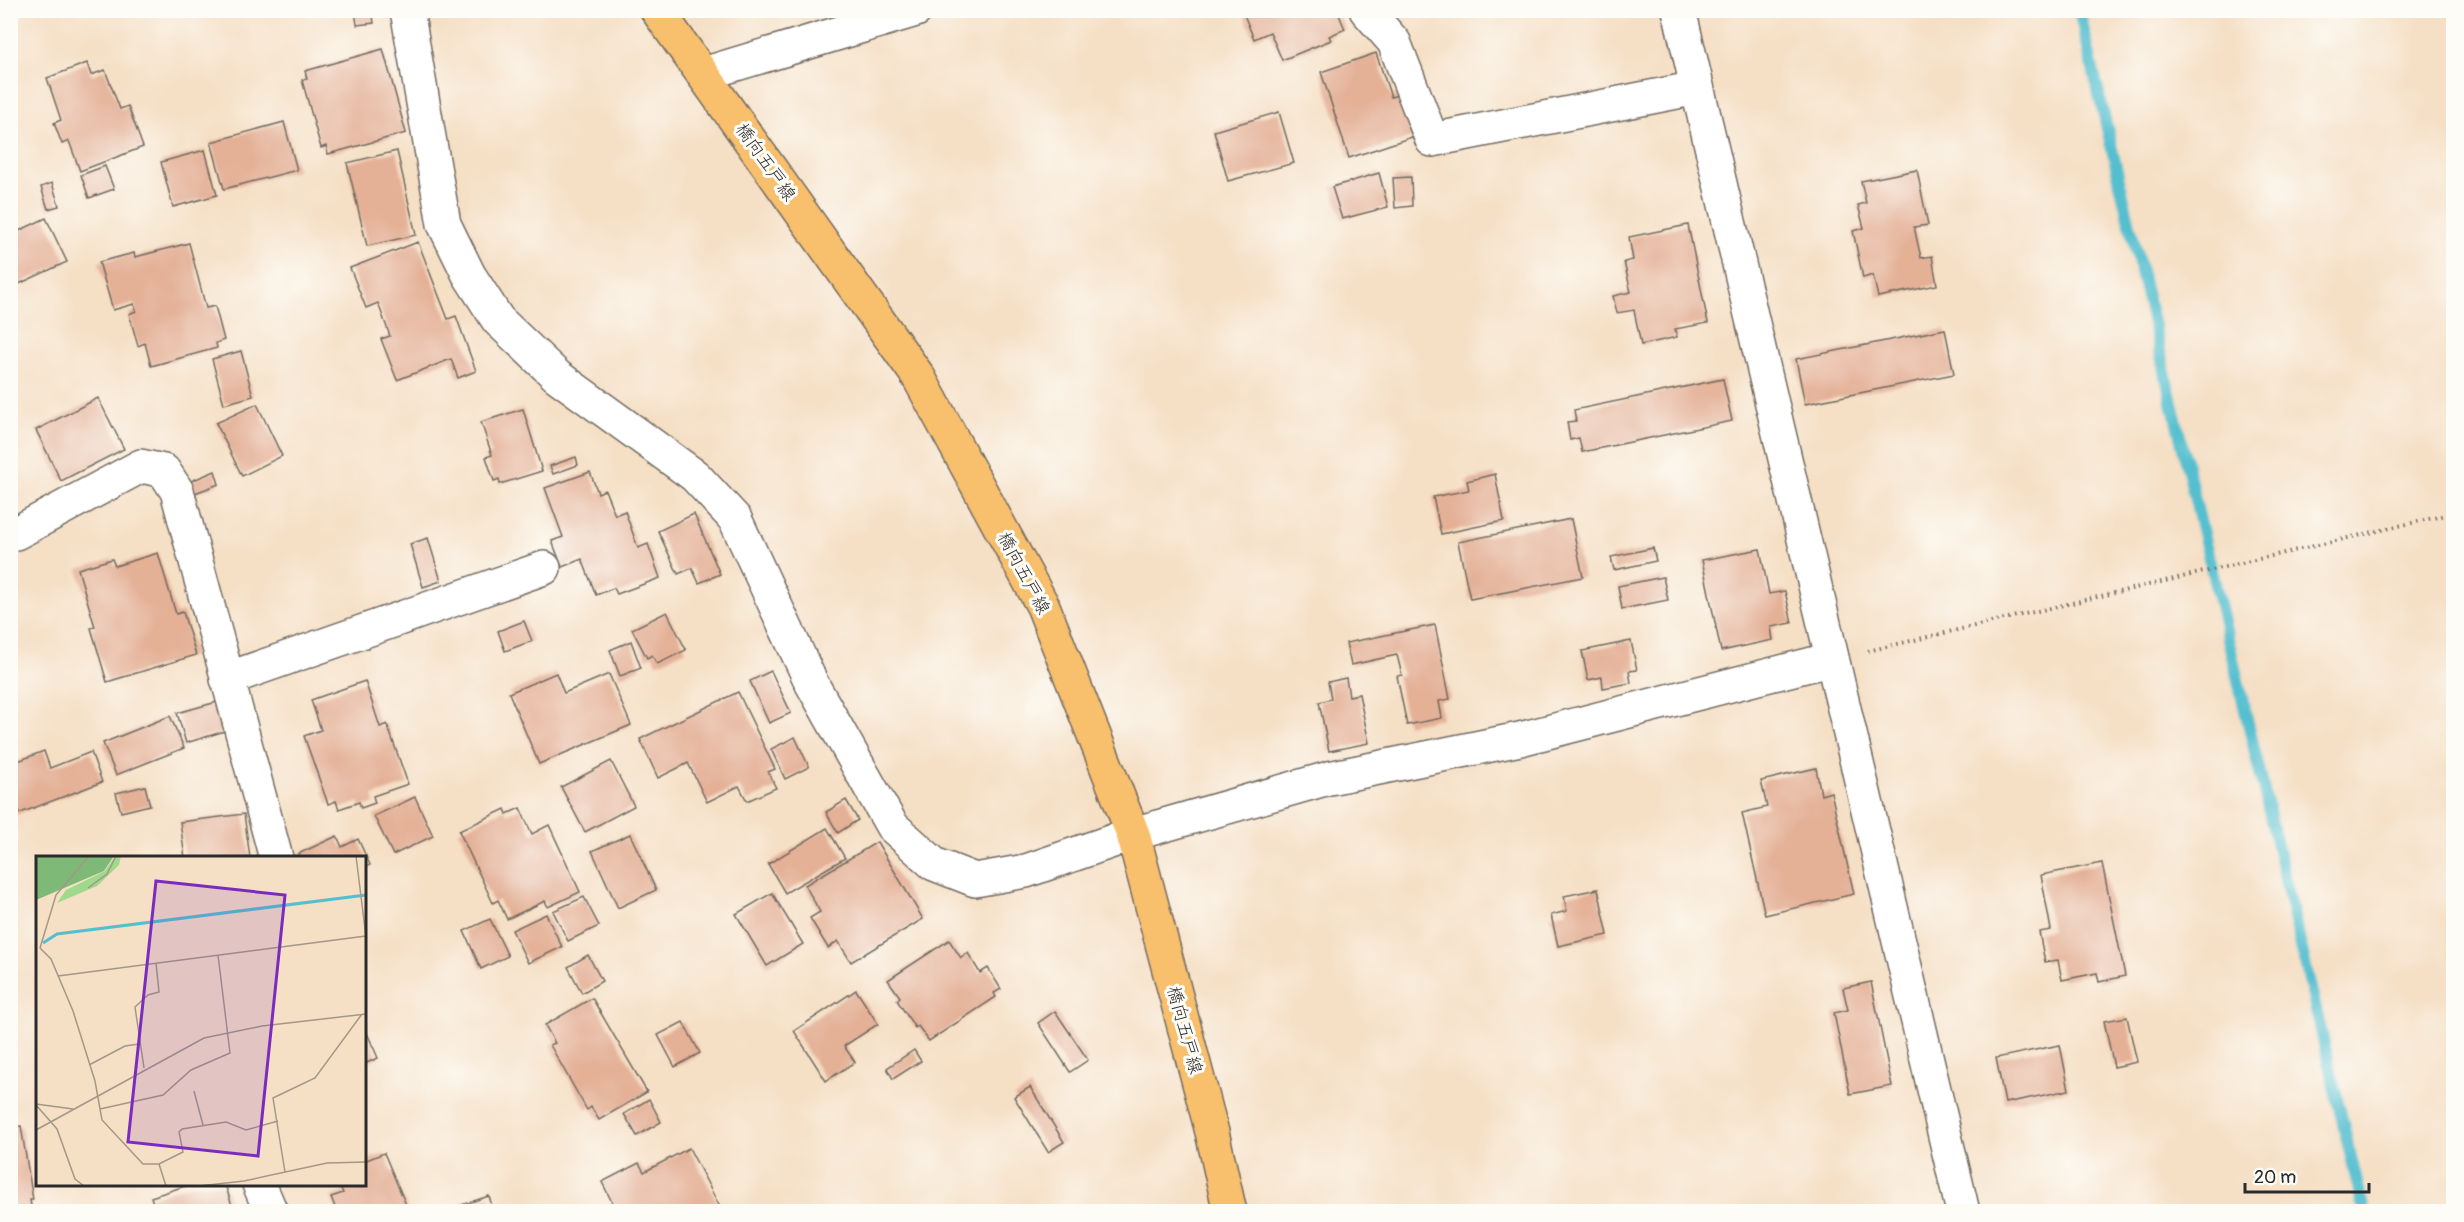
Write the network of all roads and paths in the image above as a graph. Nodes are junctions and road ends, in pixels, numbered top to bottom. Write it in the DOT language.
graph roads {
  1 [pos="407,10"];
  2 [pos="657,10"];
  3 [pos="916,10"];
  4 [pos="1366,10"];
  5 [pos="1679,10"];
  6 [pos="703,74"];
  7 [pos="1697,88"];
  8 [pos="2454,513"];
  9 [pos="10,534"];
  10 [pos="544,568"];
  11 [pos="1832,659"];
  12 [pos="227,679"];
  13 [pos="1133,834"];
  14 [pos="275,856"];
  15 [pos="259,1186"];
  16 [pos="272,1212"];
  17 [pos="1230,1212"];
  18 [pos="1963,1212"];
  1 -- 13 [label="street"];
  2 -- 6 [label="main road, 橋向五戸線"];
  3 -- 6 [label="street"];
  4 -- 7 [label="street"];
  5 -- 7 [label="street"];
  6 -- 13 [label="main road, 橋向五戸線"];
  7 -- 11 [label="street"];
  8 -- 11 [label="path"];
  9 -- 12 [label="street"];
  10 -- 12 [label="street"];
  11 -- 13 [label="street"];
  11 -- 18 [label="street"];
  12 -- 14 [label="street"];
  13 -- 17 [label="main road, 橋向五戸線"];
  15 -- 16 [label="street"];
}
